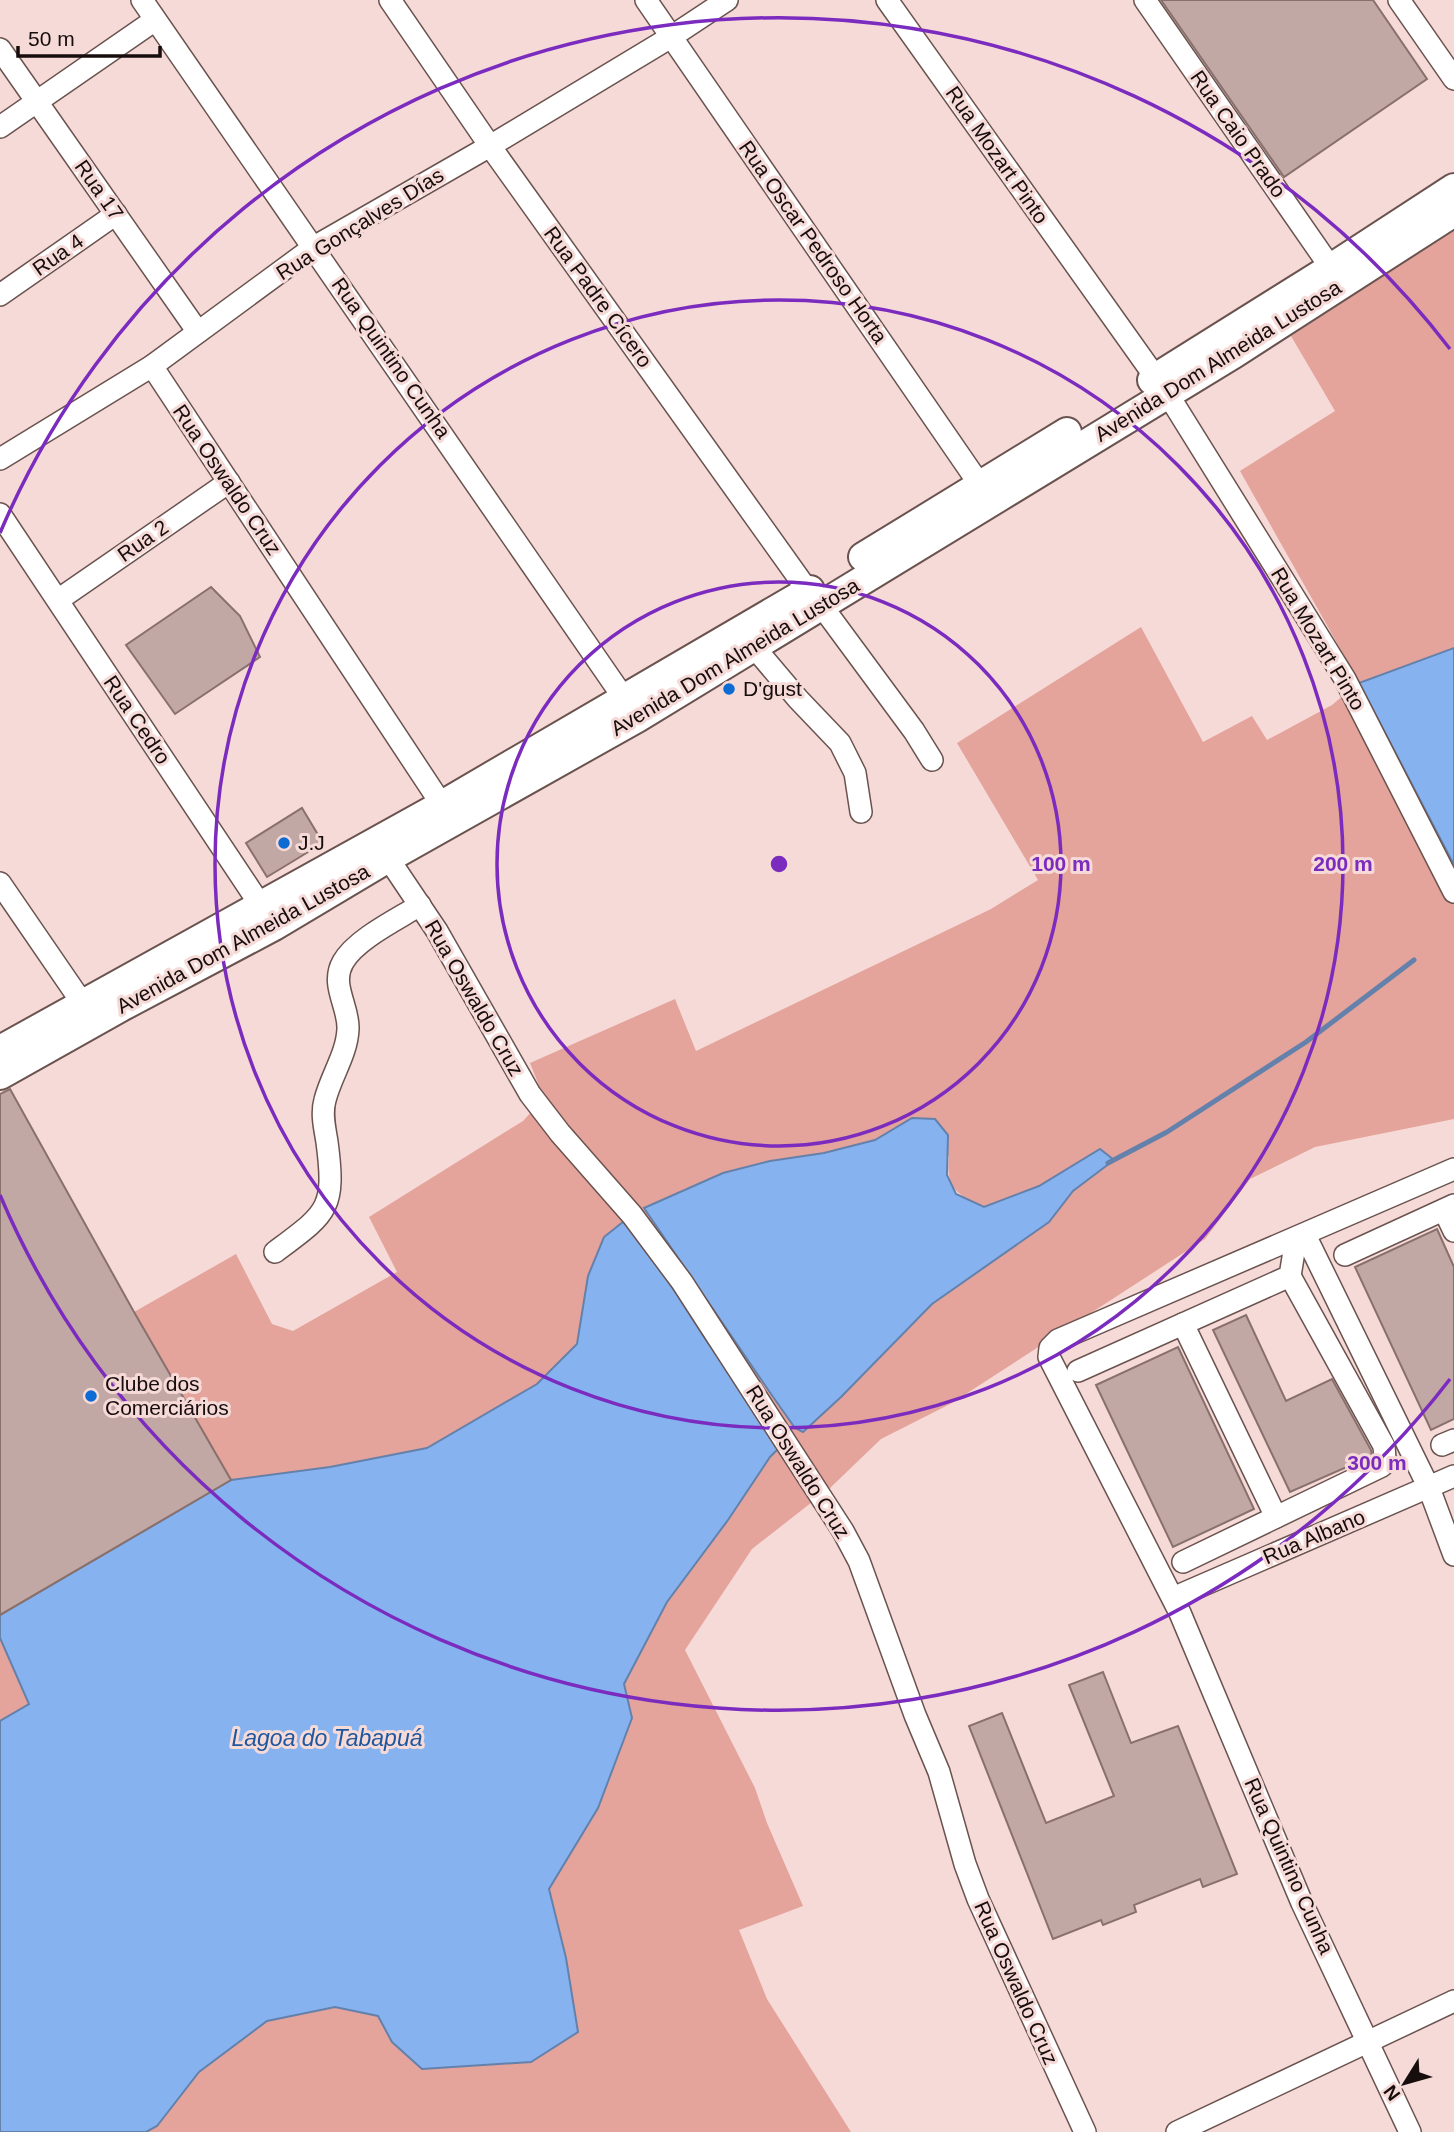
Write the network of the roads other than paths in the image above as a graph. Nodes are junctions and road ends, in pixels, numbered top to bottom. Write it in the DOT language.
graph roads {
  1 [pos="142,0"];
  2 [pos="390,0"];
  3 [pos="646,0"];
  4 [pos="727,0"];
  5 [pos="887,0"];
  6 [pos="1145,0"];
  7 [pos="1399,0"];
  8 [pos="155,20"];
  9 [pos="671,37"];
  10 [pos="0,49"];
  11 [pos="1454,79"];
  12 [pos="37,101"];
  13 [pos="0,127"];
  14 [pos="490,146"];
  15 [pos="1454,188"];
  16 [pos="1454,212"];
  17 [pos="116,214"];
  18 [pos="314,247"];
  19 [pos="1331,268"];
  20 [pos="0,295"];
  21 [pos="198,332"];
  22 [pos="1227,345"];
  23 [pos="152,366"];
  24 [pos="1162,386"];
  25 [pos="0,459"];
  26 [pos="229,482"];
  27 [pos="981,485"];
  28 [pos="0,514"];
  29 [pos="815,598"];
  30 [pos="58,600"];
  31 [pos="754,647"];
  32 [pos="631,708"];
  33 [pos="932,760"];
  34 [pos="442,805"];
  35 [pos="861,812"];
  36 [pos="388,858"];
  37 [pos="0,883"];
  38 [pos="1454,892"];
  39 [pos="419,905"];
  40 [pos="268,916"];
  41 [pos="83,1004"];
  42 [pos="0,1050"];
  43 [pos="0,1075"];
  44 [pos="1454,1169"];
  45 [pos="1449,1207"];
  46 [pos="1454,1231"];
  47 [pos="1300,1237"];
  48 [pos="275,1252"];
  49 [pos="1345,1255"];
  50 [pos="1290,1276"];
  51 [pos="1183,1324"];
  52 [pos="1078,1371"];
  53 [pos="1454,1476"];
  54 [pos="1429,1488"];
  55 [pos="1276,1517"];
  56 [pos="1454,1555"];
  57 [pos="1183,1562"];
  58 [pos="1173,1598"];
  59 [pos="1454,2001"];
  60 [pos="1370,2042"];
  61 [pos="1085,2132"];
  62 [pos="1177,2132"];
  63 [pos="1410,2132"];
  1 -- 8 [label="street, Rua Quintino Cunha"];
  2 -- 14 [label="street, Rua Padre Cícero"];
  3 -- 9 [label="street, Rua Oscar Pedroso Horta"];
  4 -- 9 [label="street, Rua Gonçalves Días"];
  5 -- 24 [label="street, Rua Mozart Pinto"];
  6 -- 19 [label="street, Rua Caio Prado"];
  7 -- 11 [label="street"];
  8 -- 12 [label="street"];
  8 -- 18 [label="street, Rua Quintino Cunha"];
  9 -- 14 [label="street, Rua Gonçalves Días"];
  9 -- 27 [label="street, Rua Oscar Pedroso Horta"];
  10 -- 12 [label="street, Rua 17"];
  12 -- 13 [label="street"];
  12 -- 17 [label="street, Rua 17"];
  14 -- 18 [label="street, Rua Gonçalves Días"];
  14 -- 29 [label="street, Rua Padre Cícero"];
  15 -- 19 [label="main road, Avenida Dom Almeida Lustosa"];
  16 -- 22 [label="main road, Avenida Dom Almeida Lustosa"];
  17 -- 20 [label="street, Rua 4"];
  17 -- 21 [label="street, Rua 17"];
  18 -- 21 [label="street, Rua Gonçalves Días"];
  18 -- 32 [label="street, Rua Quintino Cunha"];
  19 -- 22 [label="main road, Avenida Dom Almeida Lustosa"];
  21 -- 23 [label="street, Rua Gonçalves Días"];
  22 -- 24 [label="main road, Avenida Dom Almeida Lustosa"];
  23 -- 25 [label="street, Rua Gonçalves Días"];
  23 -- 26 [label="street, Rua Oswaldo Cruz"];
  24 -- 27 [label="main road, Avenida Dom Almeida Lustosa"];
  24 -- 29 [label="main road, Avenida Dom Almeida Lustosa"];
  24 -- 38 [label="street, Rua Mozart Pinto"];
  26 -- 30 [label="street, Rua 2"];
  26 -- 34 [label="street, Rua Oswaldo Cruz"];
  27 -- 29 [label="main road, Avenida Dom Almeida Lustosa"];
  28 -- 30 [label="street, Rua Cedro"];
  29 -- 31 [label="main road, Avenida Dom Almeida Lustosa"];
  29 -- 32 [label="main road, Avenida Dom Almeida Lustosa"];
  29 -- 33 [label="street, Rua Padre Cícero"];
  30 -- 40 [label="street, Rua Cedro"];
  31 -- 32 [label="main road, Avenida Dom Almeida Lustosa"];
  31 -- 35 [label="street"];
  32 -- 34 [label="main road, Avenida Dom Almeida Lustosa"];
  32 -- 36 [label="main road, Avenida Dom Almeida Lustosa"];
  34 -- 40 [label="main road, Avenida Dom Almeida Lustosa"];
  36 -- 39 [label="street, Rua Oswaldo Cruz"];
  36 -- 40 [label="main road, Avenida Dom Almeida Lustosa"];
  37 -- 41 [label="street"];
  39 -- 48 [label="street"];
  39 -- 61 [label="street, Rua Oswaldo Cruz"];
  40 -- 41 [label="main road, Avenida Dom Almeida Lustosa"];
  40 -- 43 [label="main road, Avenida Dom Almeida Lustosa"];
  41 -- 42 [label="main road, Avenida Dom Almeida Lustosa"];
  44 -- 47 [label="street"];
  45 -- 46 [label="street"];
  45 -- 49 [label="street"];
  47 -- 50 [label="street"];
  47 -- 54 [label="street"];
  47 -- 58 [label="street, Rua Quintino Cunha"];
  50 -- 51 [label="street"];
  50 -- 55 [label="street"];
  51 -- 52 [label="street"];
  51 -- 55 [label="street"];
  53 -- 54 [label="street, Rua Albano"];
  54 -- 56 [label="street"];
  54 -- 58 [label="street, Rua Albano"];
  55 -- 57 [label="street"];
  58 -- 60 [label="street, Rua Quintino Cunha"];
  59 -- 60 [label="street"];
  60 -- 62 [label="street"];
  60 -- 63 [label="street, Rua Quintino Cunha"];
}
